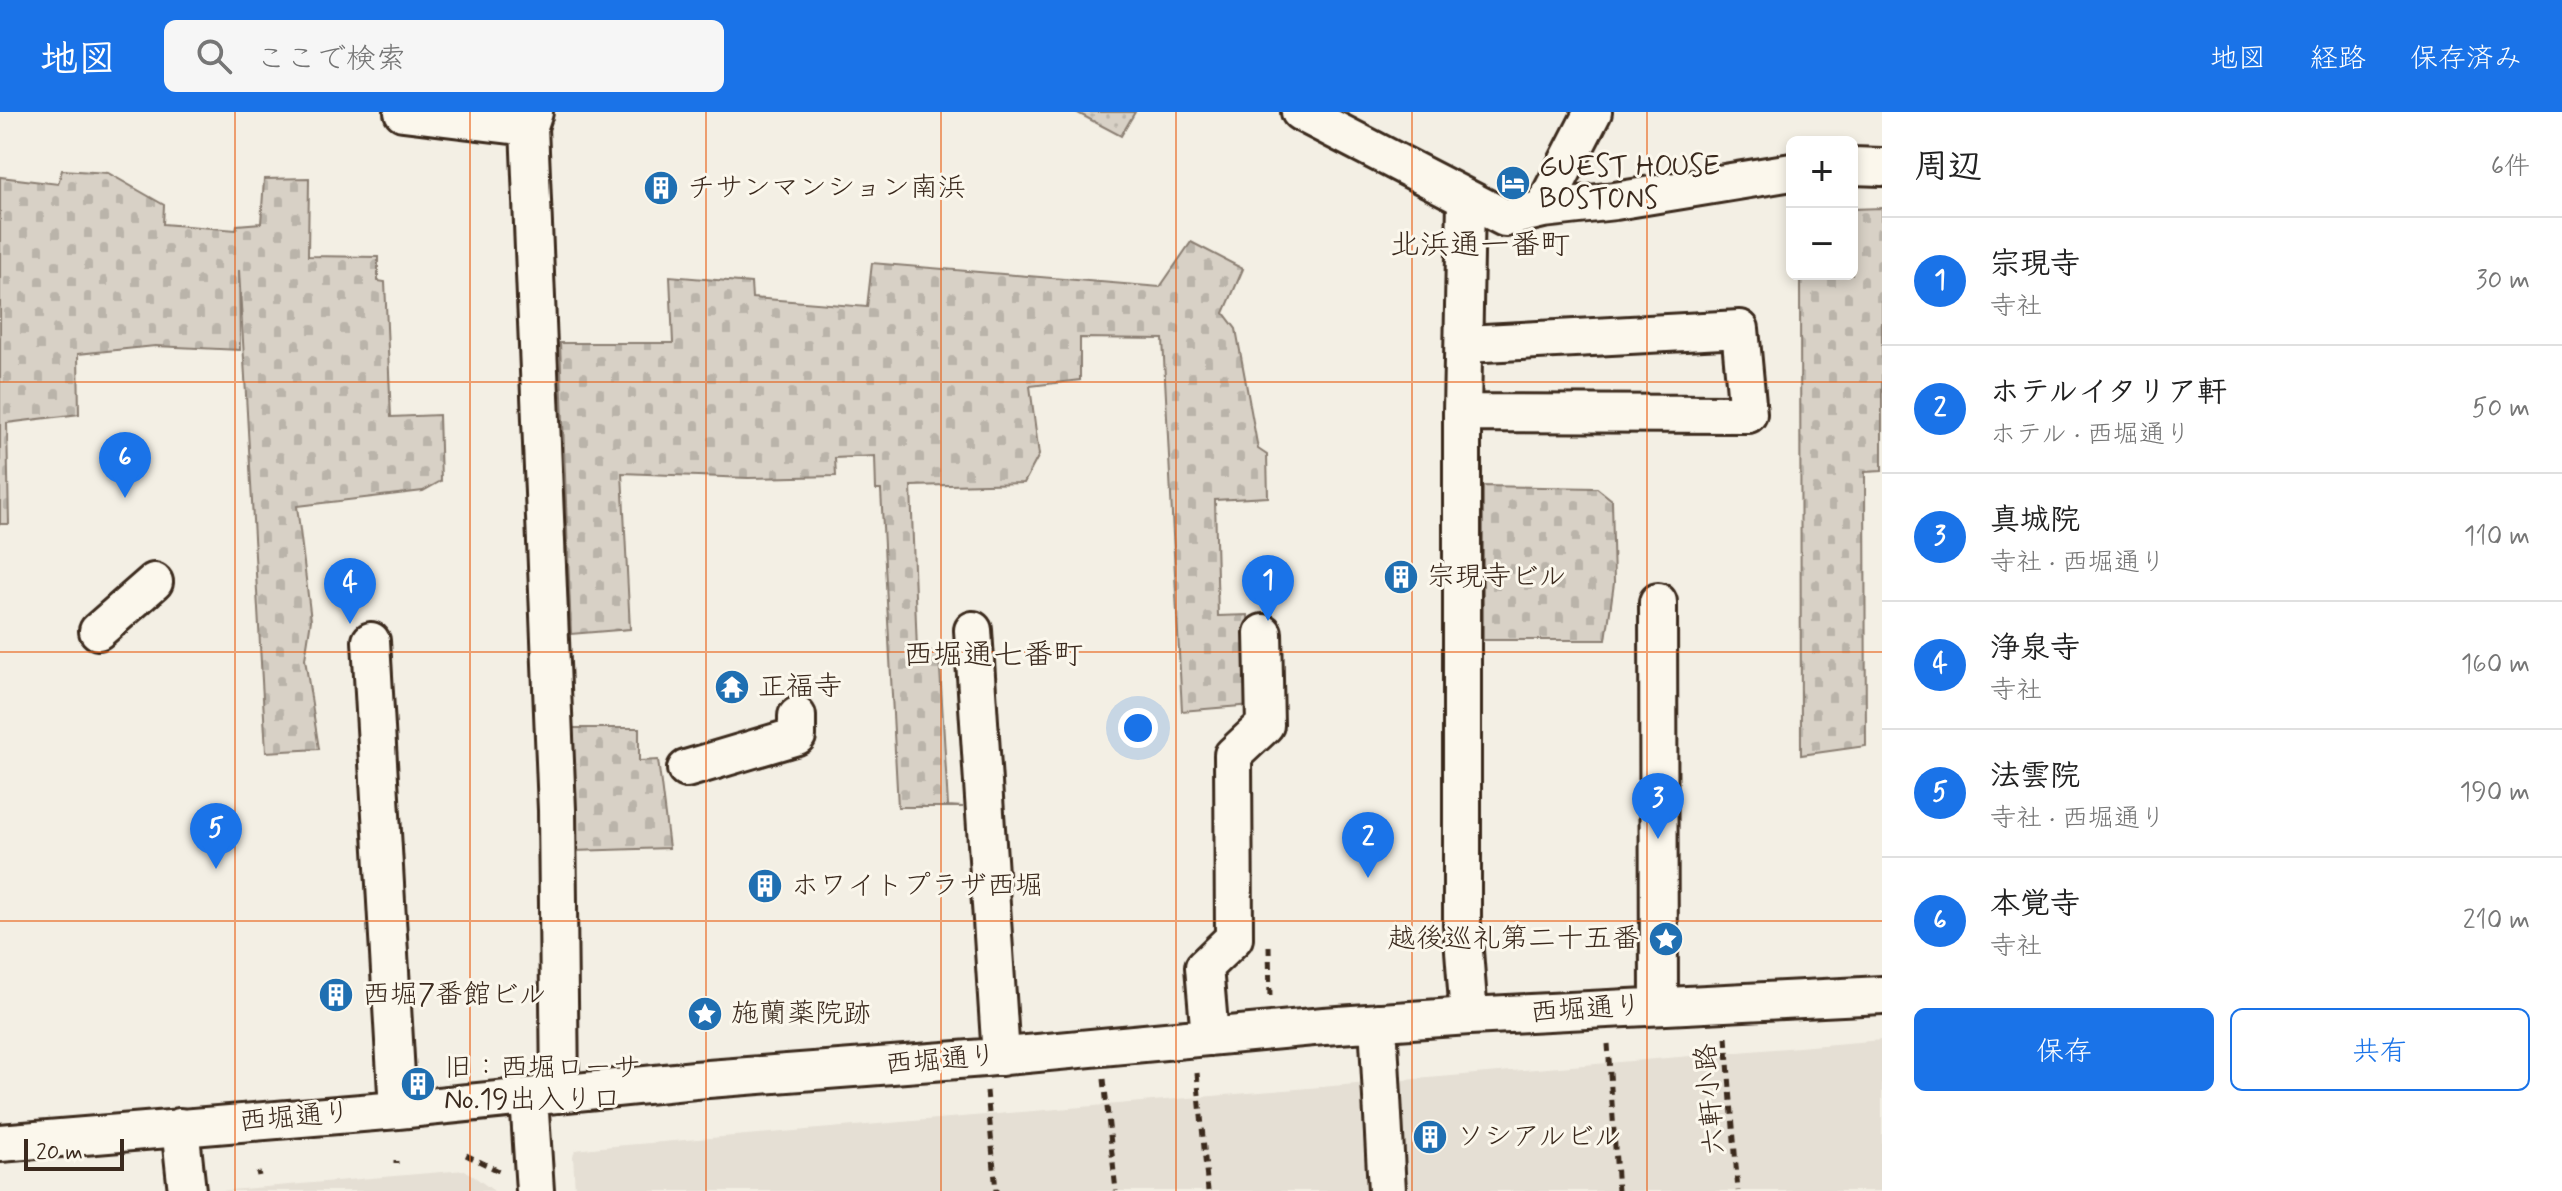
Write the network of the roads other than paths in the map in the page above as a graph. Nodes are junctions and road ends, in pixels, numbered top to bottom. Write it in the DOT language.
graph roads {
  1 [pos="403,112"];
  2 [pos="1300,112"];
  3 [pos="1593,112"];
  4 [pos="531,119"];
  5 [pos="1858,166"];
  6 [pos="1882,167"];
  7 [pos="1786,173"];
  8 [pos="1466,200"];
  9 [pos="1543,209"];
  10 [pos="1466,344"];
  11 [pos="1462,413"];
  12 [pos="154,582"];
  13 [pos="1658,602"];
  14 [pos="973,630"];
  15 [pos="98,631"];
  16 [pos="1263,633"];
  17 [pos="371,641"];
  18 [pos="797,716"];
  19 [pos="686,769"];
  20 [pos="1882,995"];
  21 [pos="1659,1005"];
  22 [pos="1469,1016"];
  23 [pos="1378,1022"];
  24 [pos="1202,1038"];
  25 [pos="992,1058"];
  26 [pos="545,1095"];
  27 [pos="398,1110"];
  28 [pos="180,1127"];
  29 [pos="0,1143"];
  30 [pos="520,1182"];
  31 [pos="187,1191"];
  32 [pos="1387,1191"];
  1 -- 4 [label="street"];
  2 -- 8 [label="street"];
  3 -- 9 [label="street"];
  4 -- 26 [label="street"];
  5 -- 6 [label="street"];
  7 -- 9 [label="street"];
  8 -- 9 [label="street"];
  8 -- 10 [label="street"];
  10 -- 11 [label="street"];
  10 -- 11 [label="street"];
  11 -- 22 [label="street"];
  12 -- 15 [label="street"];
  13 -- 21 [label="street"];
  14 -- 25 [label="street"];
  16 -- 24 [label="street"];
  17 -- 27 [label="street"];
  18 -- 19 [label="street"];
  20 -- 21 [label="street, 西堀通り"];
  21 -- 22 [label="street, 西堀通り"];
  22 -- 23 [label="street, 西堀通り"];
  23 -- 24 [label="street, 西堀通り"];
  23 -- 32 [label="street"];
  24 -- 25 [label="street, 西堀通り"];
  25 -- 26 [label="street, 西堀通り"];
  26 -- 27 [label="street, 西堀通り"];
  26 -- 30 [label="street"];
  27 -- 28 [label="street, 西堀通り"];
  28 -- 29 [label="street, 西堀通り"];
  28 -- 31 [label="street"];
}
